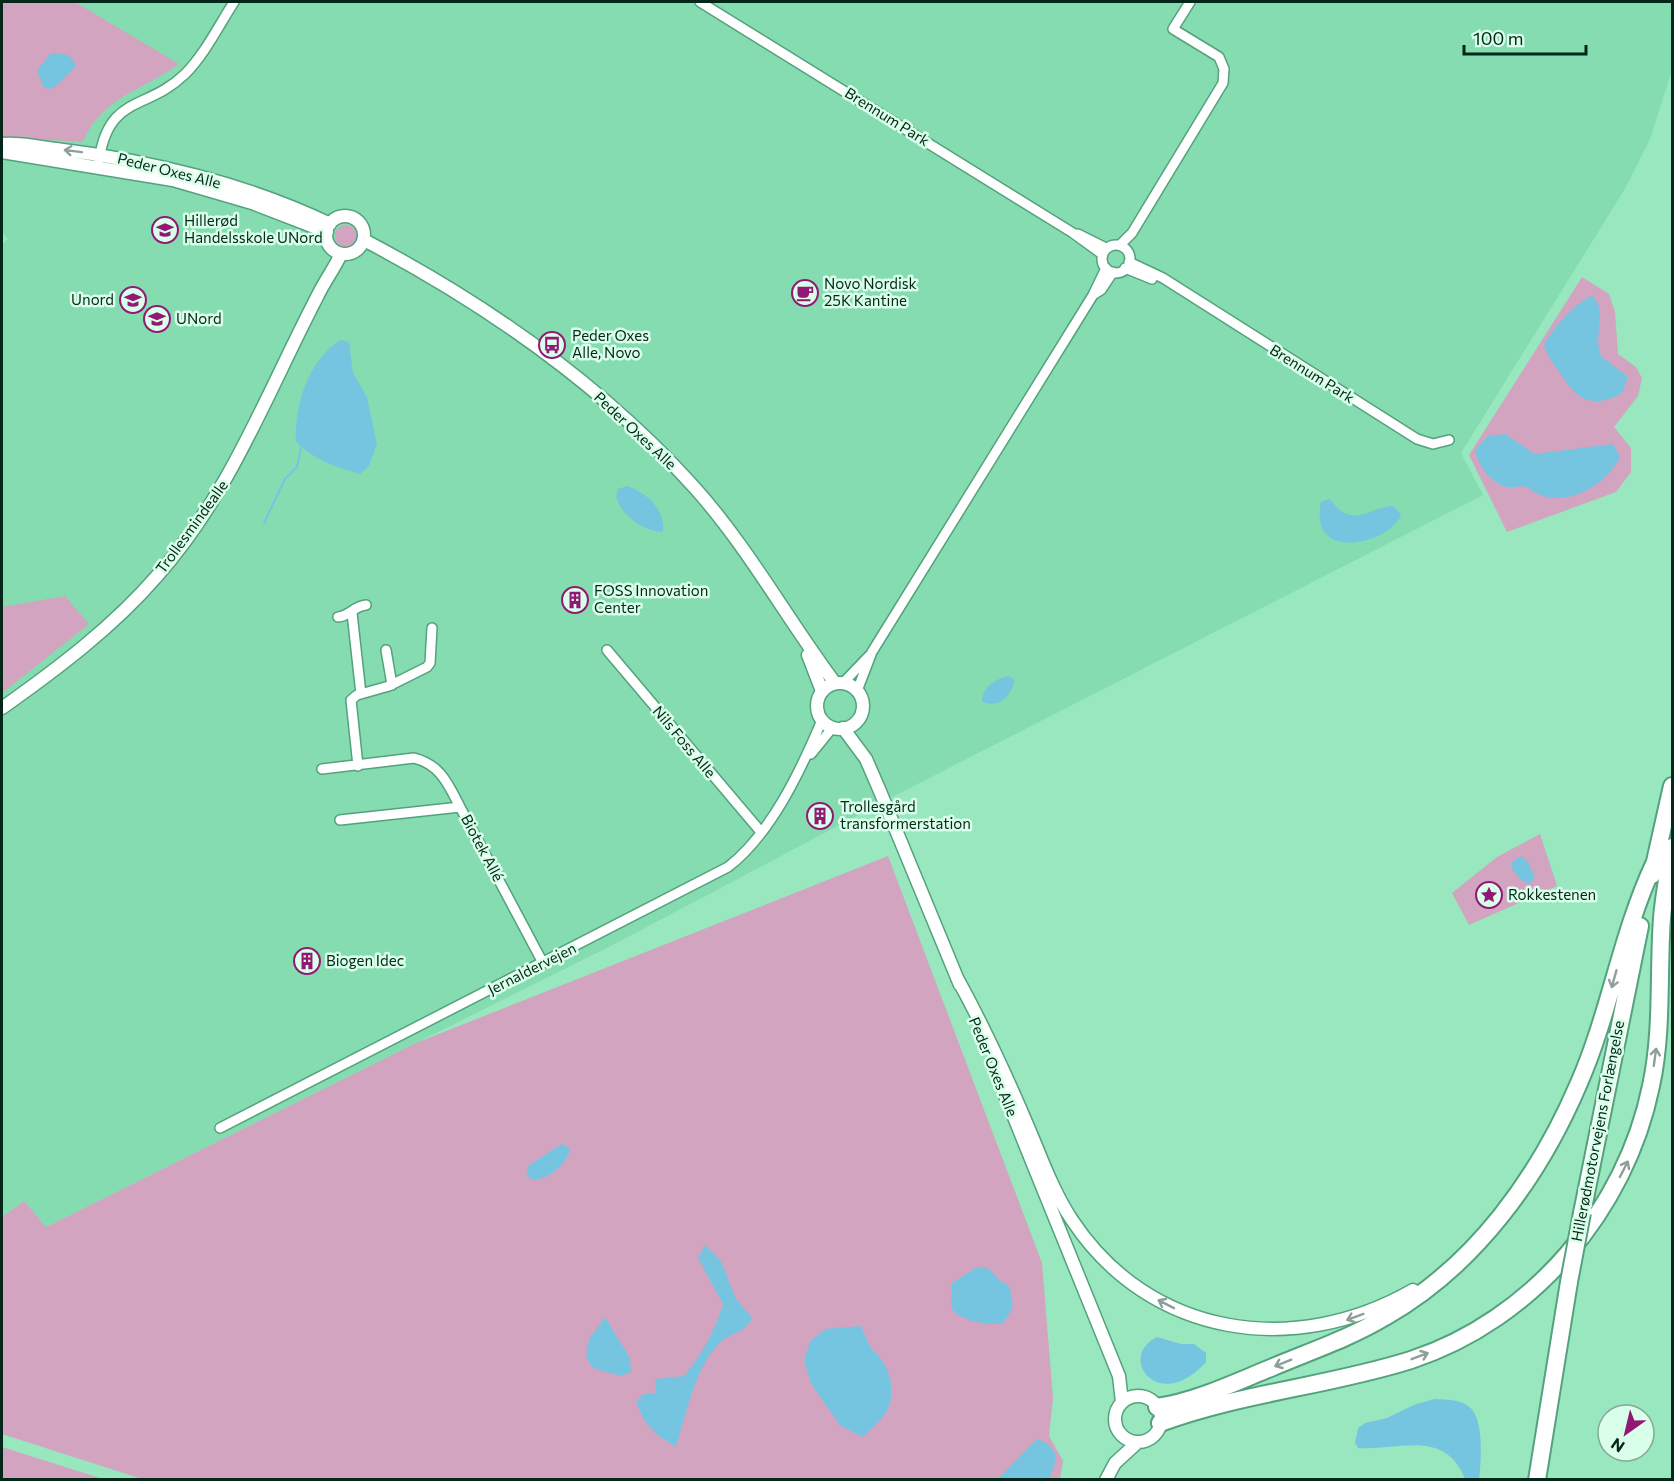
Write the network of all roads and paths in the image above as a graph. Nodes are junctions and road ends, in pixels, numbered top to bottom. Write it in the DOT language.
graph roads {
  1 [pos="234,2"];
  2 [pos="700,2"];
  3 [pos="1190,2"];
  4 [pos="2,144"];
  5 [pos="2,152"];
  6 [pos="99,160"];
  7 [pos="328,228"];
  8 [pos="362,244"];
  9 [pos="1123,248"];
  10 [pos="1104,251"];
  11 [pos="337,252"];
  12 [pos="1127,265"];
  13 [pos="1109,270"];
  14 [pos="1449,440"];
  15 [pos="366,605"];
  16 [pos="352,613"];
  17 [pos="338,617"];
  18 [pos="432,628"];
  19 [pos="804,643"];
  20 [pos="386,650"];
  21 [pos="608,650"];
  22 [pos="872,652"];
  23 [pos="839,683"];
  24 [pos="392,685"];
  25 [pos="822,691"];
  26 [pos="857,691"];
  27 [pos="362,694"];
  28 [pos="2,708"];
  29 [pos="855,723"];
  30 [pos="833,725"];
  31 [pos="866,759"];
  32 [pos="358,766"];
  33 [pos="322,769"];
  34 [pos="1672,786"];
  35 [pos="460,807"];
  36 [pos="340,820"];
  37 [pos="761,832"];
  38 [pos="1672,847"];
  39 [pos="1654,864"];
  40 [pos="543,963"];
  41 [pos="957,978"];
  42 [pos="1561,1122"];
  43 [pos="220,1128"];
  44 [pos="1119,1376"];
  45 [pos="1134,1396"];
  46 [pos="1122,1402"];
  47 [pos="1159,1415"];
  48 [pos="1119,1433"];
  49 [pos="1138,1442"];
  50 [pos="1115,1462"];
  51 [pos="1106,1479"];
  52 [pos="1537,1479"];
  1 -- 6 [label="street"];
  2 -- 10 [label="street, Brennum Park"];
  3 -- 9 [label="street"];
  6 -- 4 [label="street, Peder Oxes Alle, one-way"];
  5 -- 6 [label="street, Peder Oxes Alle"];
  6 -- 7 [label="street, Peder Oxes Alle"];
  7 -- 8 [label="street"];
  7 -- 11 [label="street"];
  8 -- 11 [label="street"];
  8 -- 19 [label="street, Peder Oxes Alle"];
  9 -- 10 [label="street"];
  9 -- 12 [label="street"];
  10 -- 13 [label="street"];
  11 -- 28 [label="street, Trollesmindealle"];
  12 -- 13 [label="street"];
  12 -- 14 [label="street, Brennum Park"];
  13 -- 22 [label="street"];
  15 -- 16 [label="street"];
  16 -- 17 [label="street"];
  16 -- 27 [label="street"];
  18 -- 24 [label="street"];
  19 -- 23 [label="street, Peder Oxes Alle"];
  19 -- 25 [label="street, Peder Oxes Alle"];
  20 -- 24 [label="street"];
  21 -- 37 [label="street, Nils Foss Alle"];
  22 -- 23 [label="street"];
  22 -- 26 [label="street"];
  23 -- 25 [label="street"];
  23 -- 26 [label="street"];
  24 -- 27 [label="street"];
  25 -- 30 [label="street"];
  26 -- 29 [label="street"];
  27 -- 32 [label="street"];
  29 -- 30 [label="street"];
  29 -- 31 [label="street, Peder Oxes Alle"];
  30 -- 31 [label="street, Peder Oxes Alle"];
  30 -- 37 [label="street, Jernaldervejen"];
  31 -- 41 [label="street, Peder Oxes Alle"];
  32 -- 33 [label="street"];
  32 -- 35 [label="street"];
  34 -- 39 [label="highway, Hillerødmotorvejens Forlængelse"];
  35 -- 36 [label="street, Biotek Allé"];
  35 -- 40 [label="street, Biotek Allé"];
  37 -- 40 [label="street, Jernaldervejen"];
  47 -- 38 [label="highway, one-way"];
  39 -- 42 [label="highway, one-way"];
  39 -- 52 [label="highway, Hillerødmotorvejens Forlængelse, bridge"];
  40 -- 43 [label="street, Jernaldervejen"];
  42 -- 41 [label="street, one-way"];
  41 -- 44 [label="street, Peder Oxes Alle"];
  42 -- 47 [label="highway, one-way"];
  44 -- 45 [label="street, Peder Oxes Alle"];
  44 -- 46 [label="street, Peder Oxes Alle"];
  45 -- 46 [label="street"];
  45 -- 47 [label="street"];
  46 -- 48 [label="street"];
  47 -- 49 [label="street"];
  48 -- 49 [label="street"];
  48 -- 50 [label="street"];
  49 -- 50 [label="street"];
  50 -- 51 [label="street"];
}
